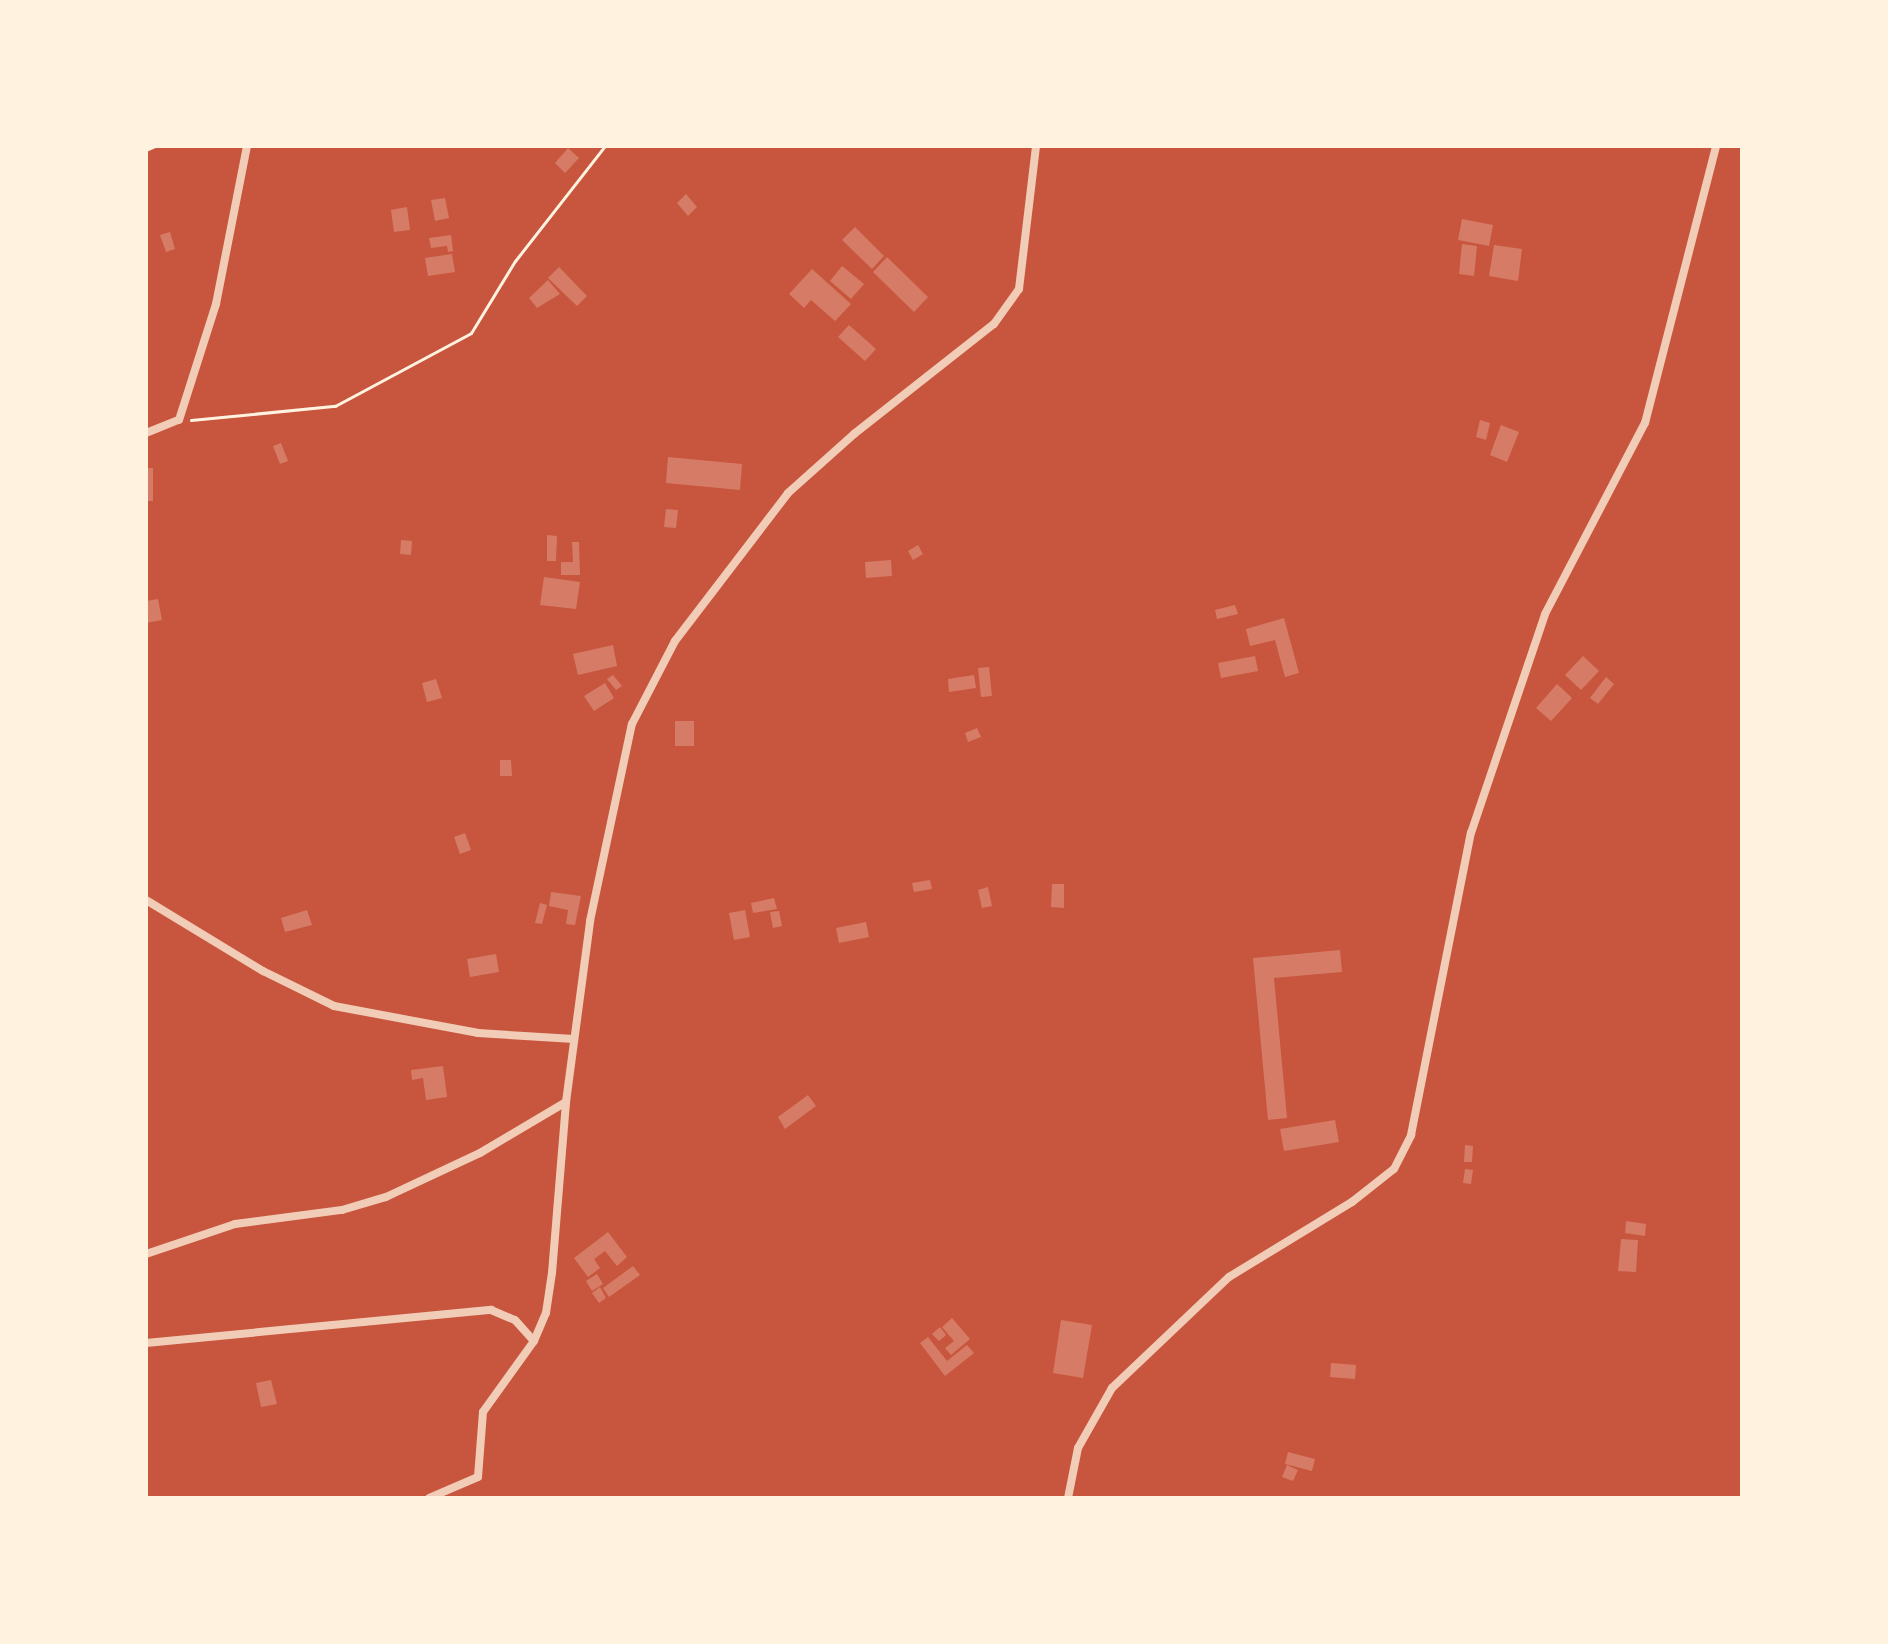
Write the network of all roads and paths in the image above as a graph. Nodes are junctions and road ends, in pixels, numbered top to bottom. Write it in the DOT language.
graph roads {
  1 [pos="155,146"];
  2 [pos="247,146"];
  3 [pos="605,146"];
  4 [pos="1036,146"];
  5 [pos="1716,146"];
  6 [pos="146,150"];
  7 [pos="179,420"];
  8 [pos="146,433"];
  9 [pos="146,900"];
  10 [pos="574,1039"];
  11 [pos="566,1102"];
  12 [pos="146,1254"];
  13 [pos="534,1341"];
  14 [pos="146,1343"];
  15 [pos="429,1498"];
  16 [pos="1068,1498"];
  1 -- 6 [label="path"];
  2 -- 7 [label="street"];
  3 -- 7 [label="path"];
  4 -- 10 [label="street"];
  5 -- 16 [label="street"];
  7 -- 8 [label="street"];
  9 -- 10 [label="street"];
  10 -- 11 [label="street"];
  11 -- 12 [label="street"];
  11 -- 13 [label="street"];
  13 -- 14 [label="street"];
  13 -- 15 [label="street"];
}
